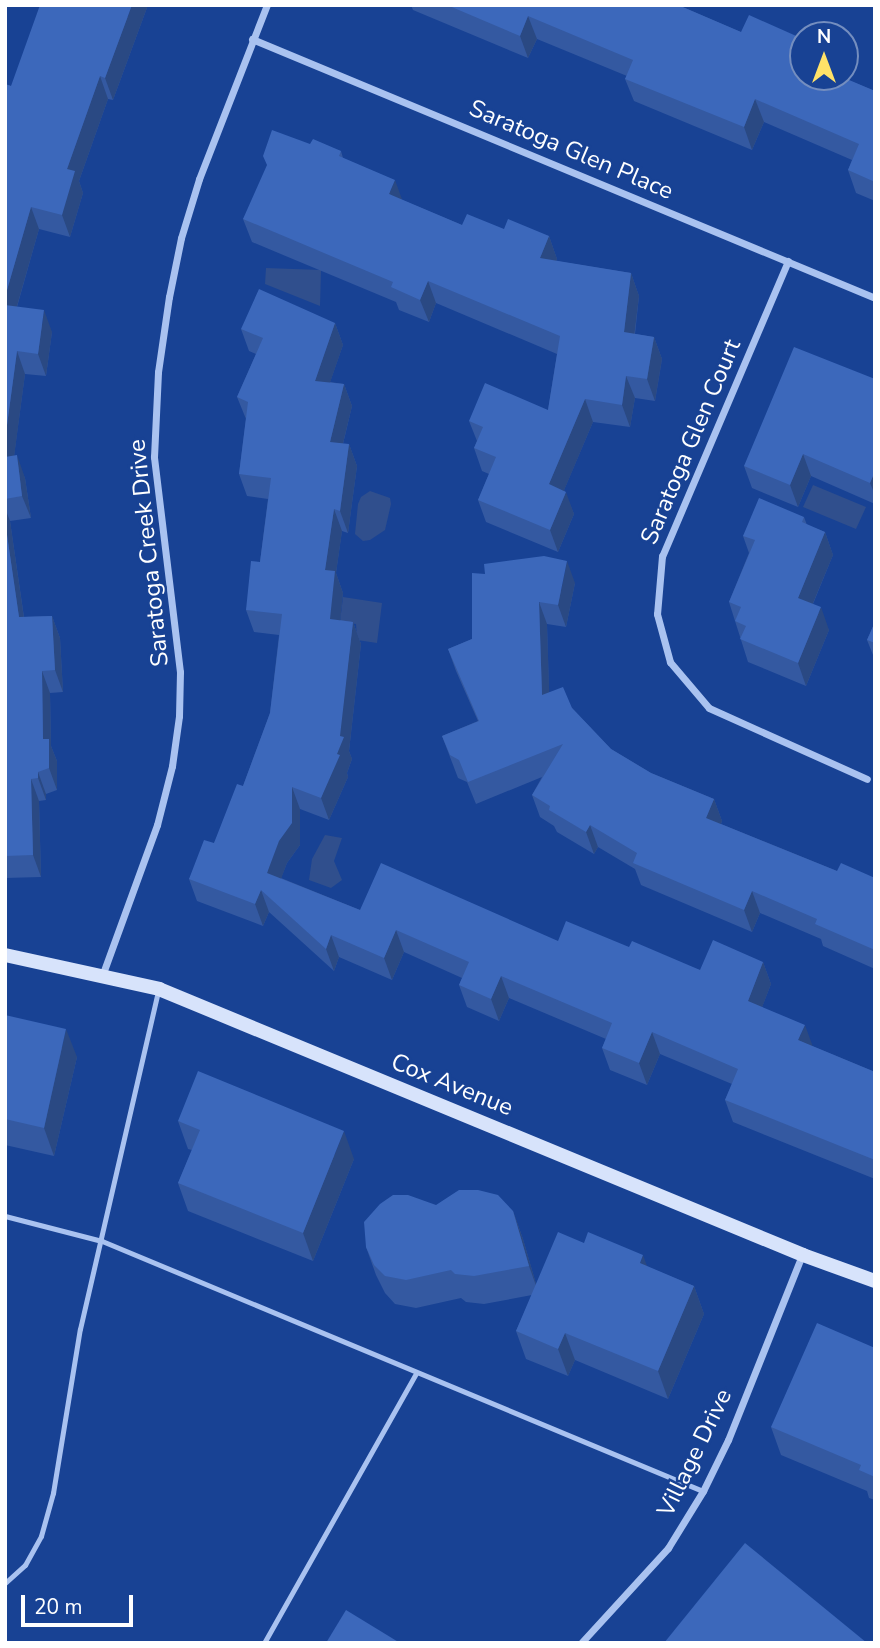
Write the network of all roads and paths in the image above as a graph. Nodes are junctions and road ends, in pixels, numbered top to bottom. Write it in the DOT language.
graph roads {
  1 [pos="267,5"];
  2 [pos="252,39"];
  3 [pos="788,261"];
  4 [pos="875,298"];
  5 [pos="867,779"];
  6 [pos="5,956"];
  7 [pos="102,976"];
  8 [pos="159,989"];
  9 [pos="5,1216"];
  10 [pos="102,1241"];
  11 [pos="803,1255"];
  12 [pos="875,1281"];
  13 [pos="416,1373"];
  14 [pos="703,1491"];
  15 [pos="5,1583"];
  16 [pos="264,1643"];
  17 [pos="580,1643"];
  1 -- 2 [label="street, Saratoga Creek Drive"];
  2 -- 3 [label="street, Saratoga Glen Place"];
  2 -- 7 [label="street, Saratoga Creek Drive"];
  3 -- 4 [label="street, Saratoga Glen Place"];
  3 -- 5 [label="street, Saratoga Glen Court"];
  6 -- 7 [label="main road, Cox Avenue"];
  7 -- 8 [label="main road, Cox Avenue"];
  8 -- 10 [label="lane"];
  8 -- 11 [label="main road, Cox Avenue"];
  9 -- 10 [label="lane"];
  10 -- 13 [label="lane"];
  10 -- 15 [label="lane"];
  11 -- 12 [label="main road, Cox Avenue"];
  11 -- 14 [label="street, Village Drive"];
  13 -- 14 [label="lane"];
  13 -- 16 [label="lane"];
  14 -- 17 [label="street, Village Drive"];
}
